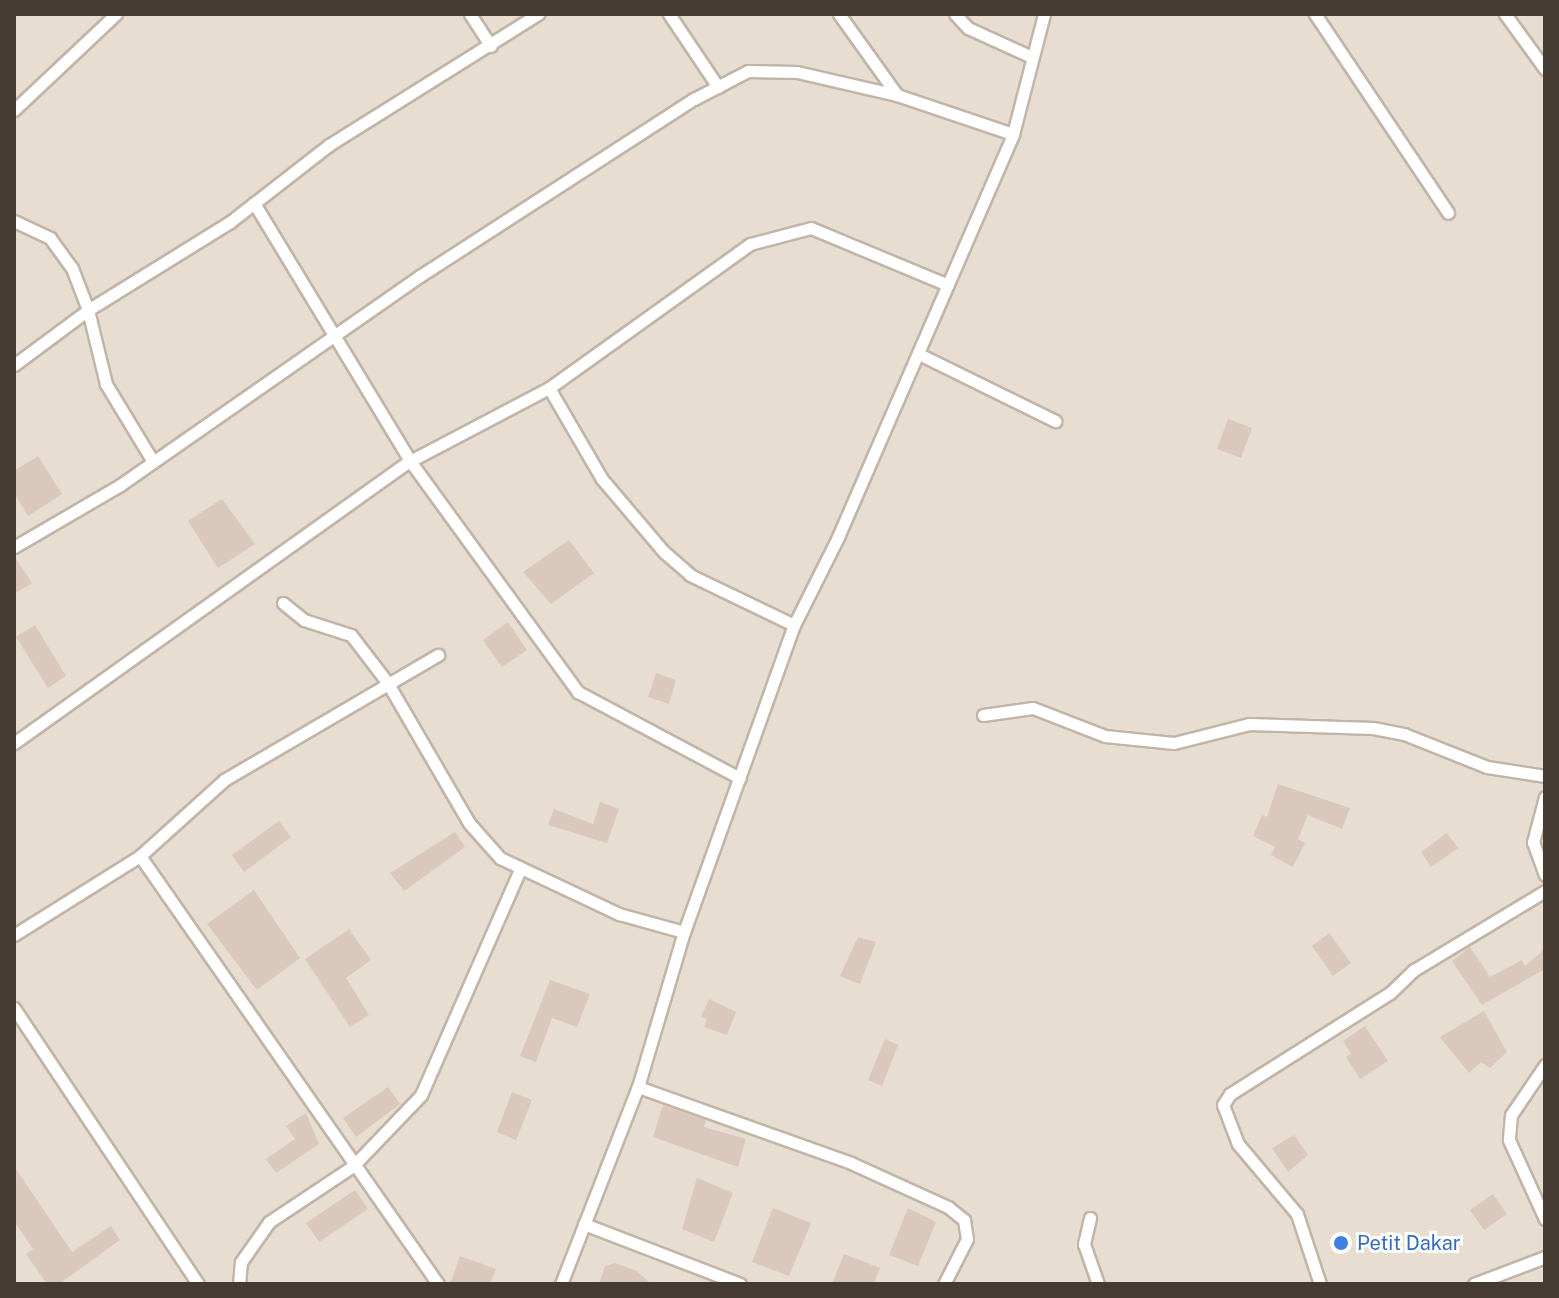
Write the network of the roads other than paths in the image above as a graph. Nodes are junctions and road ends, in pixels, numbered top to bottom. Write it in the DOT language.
graph roads {
  1 [pos="116,14"];
  2 [pos="470,14"];
  3 [pos="538,14"];
  4 [pos="669,14"];
  5 [pos="839,14"];
  6 [pos="955,14"];
  7 [pos="1044,14"];
  8 [pos="1315,14"];
  9 [pos="1505,14"];
  10 [pos="491,46"];
  11 [pos="1032,57"];
  12 [pos="1545,69"];
  13 [pos="718,87"];
  14 [pos="897,95"];
  15 [pos="14,110"];
  16 [pos="1013,134"];
  17 [pos="254,203"];
  18 [pos="1448,213"];
  19 [pos="14,221"];
  20 [pos="948,285"];
  21 [pos="88,310"];
  22 [pos="334,335"];
  23 [pos="919,354"];
  24 [pos="14,365"];
  25 [pos="549,388"];
  26 [pos="1055,421"];
  27 [pos="152,460"];
  28 [pos="410,461"];
  29 [pos="14,547"];
  30 [pos="283,603"];
  31 [pos="794,625"];
  32 [pos="438,655"];
  33 [pos="387,682"];
  34 [pos="983,715"];
  35 [pos="14,743"];
  36 [pos="1545,776"];
  37 [pos="740,778"];
  38 [pos="1545,797"];
  39 [pos="140,856"];
  40 [pos="520,869"];
  41 [pos="1545,875"];
  42 [pos="1545,891"];
  43 [pos="684,932"];
  44 [pos="14,935"];
  45 [pos="14,1008"];
  46 [pos="1545,1065"];
  47 [pos="638,1087"];
  48 [pos="353,1166"];
  49 [pos="1090,1218"];
  50 [pos="1545,1219"];
  51 [pos="584,1224"];
  52 [pos="1545,1257"];
  53 [pos="198,1284"];
  54 [pos="239,1284"];
  55 [pos="438,1284"];
  56 [pos="561,1284"];
  57 [pos="740,1284"];
  58 [pos="944,1284"];
  59 [pos="1098,1284"];
  60 [pos="1320,1284"];
  61 [pos="1474,1284"];
  1 -- 15 [label="street"];
  2 -- 10 [label="street"];
  3 -- 10 [label="street"];
  4 -- 13 [label="street"];
  5 -- 14 [label="street"];
  6 -- 11 [label="street"];
  7 -- 11 [label="street"];
  8 -- 18 [label="street"];
  9 -- 12 [label="street"];
  10 -- 17 [label="street"];
  11 -- 16 [label="street"];
  13 -- 14 [label="street"];
  13 -- 22 [label="street"];
  14 -- 16 [label="street"];
  16 -- 20 [label="street"];
  17 -- 21 [label="street"];
  17 -- 22 [label="street"];
  19 -- 21 [label="street"];
  20 -- 23 [label="street"];
  20 -- 25 [label="street"];
  21 -- 24 [label="street"];
  21 -- 27 [label="street"];
  22 -- 27 [label="street"];
  22 -- 28 [label="street"];
  23 -- 26 [label="street"];
  23 -- 31 [label="street"];
  25 -- 28 [label="street"];
  25 -- 31 [label="street"];
  27 -- 29 [label="street"];
  28 -- 35 [label="street"];
  28 -- 37 [label="street"];
  30 -- 33 [label="street"];
  31 -- 37 [label="street"];
  32 -- 33 [label="street"];
  33 -- 39 [label="street"];
  33 -- 40 [label="street"];
  34 -- 36 [label="street"];
  37 -- 43 [label="street"];
  38 -- 41 [label="street"];
  39 -- 44 [label="street"];
  39 -- 48 [label="street"];
  40 -- 43 [label="street"];
  40 -- 48 [label="street"];
  42 -- 60 [label="street"];
  43 -- 47 [label="street"];
  45 -- 53 [label="street"];
  46 -- 50 [label="street"];
  47 -- 51 [label="street"];
  47 -- 58 [label="street"];
  48 -- 54 [label="street"];
  48 -- 55 [label="street"];
  49 -- 59 [label="street"];
  51 -- 56 [label="street"];
  51 -- 57 [label="street"];
  52 -- 61 [label="street"];
}
